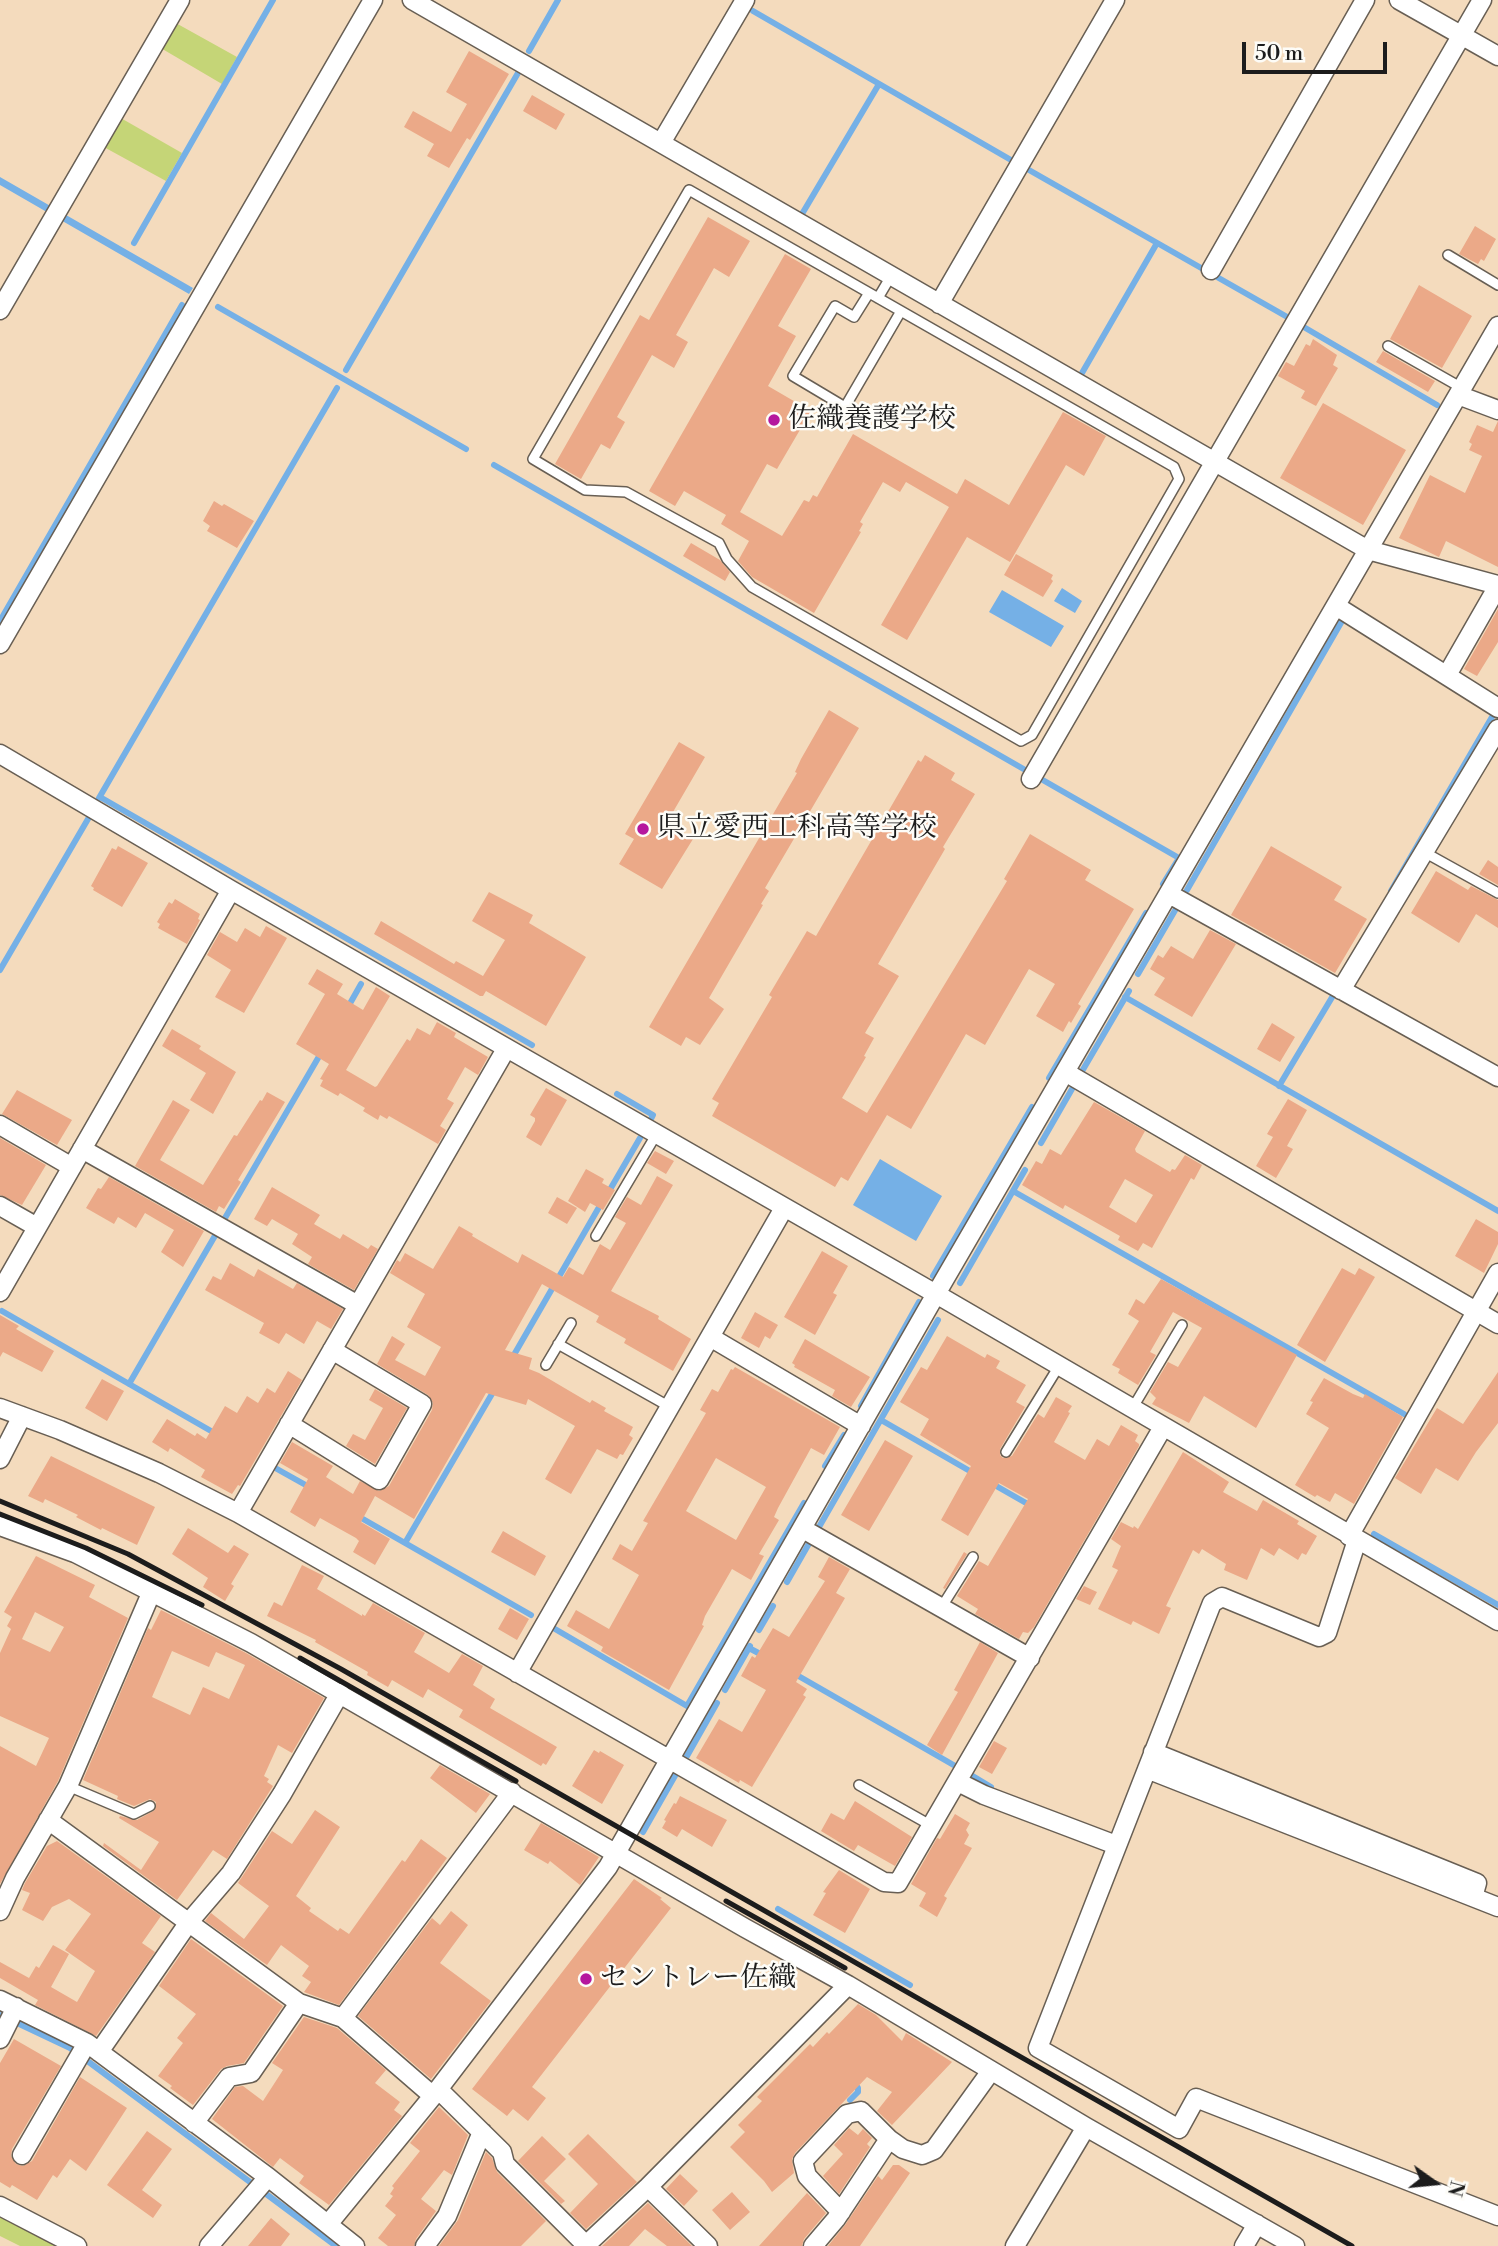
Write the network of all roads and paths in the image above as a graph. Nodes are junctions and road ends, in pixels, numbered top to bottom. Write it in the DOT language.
graph roads {
  1 [pos="180,0"];
  2 [pos="373,0"];
  3 [pos="412,0"];
  4 [pos="745,0"];
  5 [pos="1115,0"];
  6 [pos="1364,0"];
  7 [pos="1399,0"];
  8 [pos="1482,0"];
  9 [pos="1461,36"];
  10 [pos="1498,56"];
  11 [pos="661,143"];
  12 [pos="1447,255"];
  13 [pos="1211,270"];
  14 [pos="891,276"];
  15 [pos="1498,285"];
  16 [pos="869,293"];
  17 [pos="878,298"];
  18 [pos="939,304"];
  19 [pos="0,310"];
  20 [pos="901,311"];
  21 [pos="1498,326"];
  22 [pos="1388,346"];
  23 [pos="1460,392"];
  24 [pos="1498,410"];
  25 [pos="1213,461"];
  26 [pos="1368,550"];
  27 [pos="1498,586"];
  28 [pos="1336,606"];
  29 [pos="0,644"];
  30 [pos="1447,676"];
  31 [pos="1498,708"];
  32 [pos="1497,733"];
  33 [pos="0,754"];
  34 [pos="1031,779"];
  35 [pos="1424,852"];
  36 [pos="231,890"];
  37 [pos="1498,893"];
  38 [pos="1169,894"];
  39 [pos="1341,990"];
  40 [pos="506,1049"];
  41 [pos="1065,1072"];
  42 [pos="1498,1077"];
  43 [pos="0,1125"];
  44 [pos="656,1135"];
  45 [pos="82,1149"];
  46 [pos="72,1167"];
  47 [pos="0,1206"];
  48 [pos="784,1208"];
  49 [pos="37,1227"];
  50 [pos="596,1236"];
  51 [pos="1498,1273"];
  52 [pos="1,1289"];
  53 [pos="936,1294"];
  54 [pos="358,1305"];
  55 [pos="1477,1311"];
  56 [pos="570,1323"];
  57 [pos="1498,1324"];
  58 [pos="1182,1325"];
  59 [pos="710,1337"];
  60 [pos="558,1344"];
  61 [pos="332,1350"];
  62 [pos="546,1365"];
  63 [pos="1059,1366"];
  64 [pos="670,1407"];
  65 [pos="0,1408"];
  66 [pos="1132,1409"];
  67 [pos="22,1416"];
  68 [pos="289,1424"];
  69 [pos="861,1426"];
  70 [pos="1163,1427"];
  71 [pos="1006,1452"];
  72 [pos="0,1459"];
  73 [pos="238,1513"];
  74 [pos="0,1526"];
  75 [pos="803,1529"];
  76 [pos="1353,1538"];
  77 [pos="972,1557"];
  78 [pos="152,1591"];
  79 [pos="941,1608"];
  80 [pos="1498,1621"];
  81 [pos="1030,1658"];
  82 [pos="517,1672"];
  83 [pos="340,1693"];
  84 [pos="670,1760"];
  85 [pos="1150,1760"];
  86 [pos="958,1782"];
  87 [pos="859,1785"];
  88 [pos="68,1786"];
  89 [pos="512,1792"];
  90 [pos="150,1806"];
  91 [pos="48,1821"];
  92 [pos="932,1826"];
  93 [pos="1116,1845"];
  94 [pos="617,1853"];
  95 [pos="1498,1907"];
  96 [pos="0,1911"];
  97 [pos="189,1922"];
  98 [pos="848,1985"];
  99 [pos="299,2003"];
  100 [pos="10,2006"];
  101 [pos="342,2018"];
  102 [pos="2,2034"];
  103 [pos="86,2052"];
  104 [pos="991,2071"];
  105 [pos="435,2093"];
  106 [pos="194,2123"];
  107 [pos="1086,2127"];
  108 [pos="482,2132"];
  109 [pos="889,2138"];
  110 [pos="22,2155"];
  111 [pos="265,2180"];
  112 [pos="648,2187"];
  113 [pos="0,2206"];
  114 [pos="841,2211"];
  115 [pos="1498,2216"];
  116 [pos="329,2223"];
  117 [pos="1257,2224"];
  118 [pos="343,2242"];
  119 [pos="586,2245"];
  120 [pos="77,2246"];
  121 [pos="209,2246"];
  122 [pos="425,2246"];
  123 [pos="708,2246"];
  124 [pos="813,2246"];
  125 [pos="1016,2246"];
  126 [pos="1244,2246"];
  127 [pos="1295,2246"];
  1 -- 19 [label="street"];
  2 -- 29 [label="street"];
  3 -- 11 [label="street"];
  4 -- 11 [label="street"];
  5 -- 18 [label="street"];
  6 -- 13 [label="street"];
  7 -- 9 [label="street"];
  8 -- 9 [label="street"];
  9 -- 10 [label="street"];
  9 -- 25 [label="street"];
  11 -- 14 [label="street"];
  12 -- 15 [label="lane"];
  14 -- 17 [label="lane"];
  14 -- 18 [label="street"];
  16 -- 17 [label="lane"];
  16 -- 20 [label="lane"];
  16 -- 20 [label="lane"];
  17 -- 20 [label="lane"];
  18 -- 25 [label="street"];
  21 -- 23 [label="street"];
  22 -- 23 [label="lane"];
  23 -- 24 [label="street"];
  23 -- 26 [label="street"];
  25 -- 26 [label="street"];
  25 -- 34 [label="street"];
  26 -- 27 [label="street"];
  26 -- 28 [label="street"];
  27 -- 30 [label="street"];
  28 -- 30 [label="street"];
  28 -- 38 [label="street"];
  30 -- 31 [label="street"];
  32 -- 35 [label="street"];
  33 -- 36 [label="street"];
  35 -- 37 [label="lane"];
  35 -- 39 [label="street"];
  36 -- 40 [label="street"];
  36 -- 45 [label="street"];
  38 -- 39 [label="street"];
  38 -- 41 [label="street"];
  39 -- 42 [label="street"];
  40 -- 44 [label="street"];
  40 -- 54 [label="street"];
  41 -- 53 [label="street"];
  41 -- 55 [label="street"];
  43 -- 46 [label="street"];
  44 -- 48 [label="street"];
  44 -- 50 [label="lane"];
  45 -- 46 [label="street"];
  45 -- 54 [label="street"];
  46 -- 49 [label="street"];
  47 -- 49 [label="street"];
  48 -- 53 [label="street"];
  48 -- 59 [label="street"];
  49 -- 52 [label="street"];
  51 -- 55 [label="street"];
  53 -- 63 [label="street"];
  53 -- 69 [label="street"];
  54 -- 61 [label="street"];
  55 -- 57 [label="street"];
  55 -- 76 [label="street"];
  56 -- 60 [label="lane"];
  58 -- 66 [label="lane"];
  59 -- 64 [label="street"];
  59 -- 69 [label="street"];
  60 -- 62 [label="lane"];
  60 -- 64 [label="lane"];
  61 -- 68 [label="street"];
  61 -- 68 [label="street"];
  63 -- 66 [label="street"];
  63 -- 71 [label="lane"];
  64 -- 82 [label="street"];
  65 -- 67 [label="street"];
  66 -- 70 [label="street"];
  67 -- 72 [label="street"];
  67 -- 73 [label="street"];
  68 -- 73 [label="street"];
  69 -- 75 [label="street"];
  70 -- 76 [label="street"];
  70 -- 81 [label="street"];
  73 -- 82 [label="street"];
  74 -- 78 [label="street"];
  75 -- 79 [label="street"];
  75 -- 84 [label="street"];
  76 -- 80 [label="street"];
  76 -- 85 [label="street"];
  77 -- 79 [label="lane"];
  78 -- 83 [label="street"];
  78 -- 88 [label="street"];
  79 -- 81 [label="street"];
  81 -- 86 [label="street"];
  82 -- 84 [label="street"];
  83 -- 89 [label="street"];
  83 -- 97 [label="street"];
  84 -- 92 [label="street"];
  84 -- 94 [label="street"];
  85 -- 93 [label="street"];
  85 -- 95 [label="street"];
  86 -- 92 [label="street"];
  86 -- 93 [label="street"];
  87 -- 92 [label="lane"];
  88 -- 90 [label="lane"];
  88 -- 91 [label="street"];
  89 -- 94 [label="street"];
  89 -- 101 [label="street"];
  91 -- 96 [label="street"];
  91 -- 97 [label="street"];
  93 -- 115 [label="street"];
  94 -- 98 [label="street"];
  94 -- 105 [label="street"];
  97 -- 99 [label="street"];
  97 -- 103 [label="street"];
  98 -- 104 [label="street"];
  98 -- 112 [label="street"];
  99 -- 101 [label="street"];
  99 -- 106 [label="street"];
  100 -- 102 [label="street"];
  100 -- 103 [label="street"];
  101 -- 105 [label="street"];
  103 -- 106 [label="street"];
  103 -- 110 [label="street"];
  104 -- 107 [label="street"];
  104 -- 109 [label="street"];
  105 -- 108 [label="street"];
  105 -- 116 [label="street"];
  106 -- 111 [label="street"];
  107 -- 117 [label="street"];
  107 -- 125 [label="street"];
  108 -- 119 [label="street"];
  108 -- 122 [label="street"];
  109 -- 114 [label="street"];
  109 -- 114 [label="street"];
  111 -- 116 [label="street"];
  111 -- 121 [label="street"];
  112 -- 119 [label="street"];
  112 -- 123 [label="street"];
  113 -- 120 [label="street"];
  114 -- 124 [label="street"];
  116 -- 118 [label="street"];
  117 -- 126 [label="street"];
  117 -- 127 [label="street"];
}
